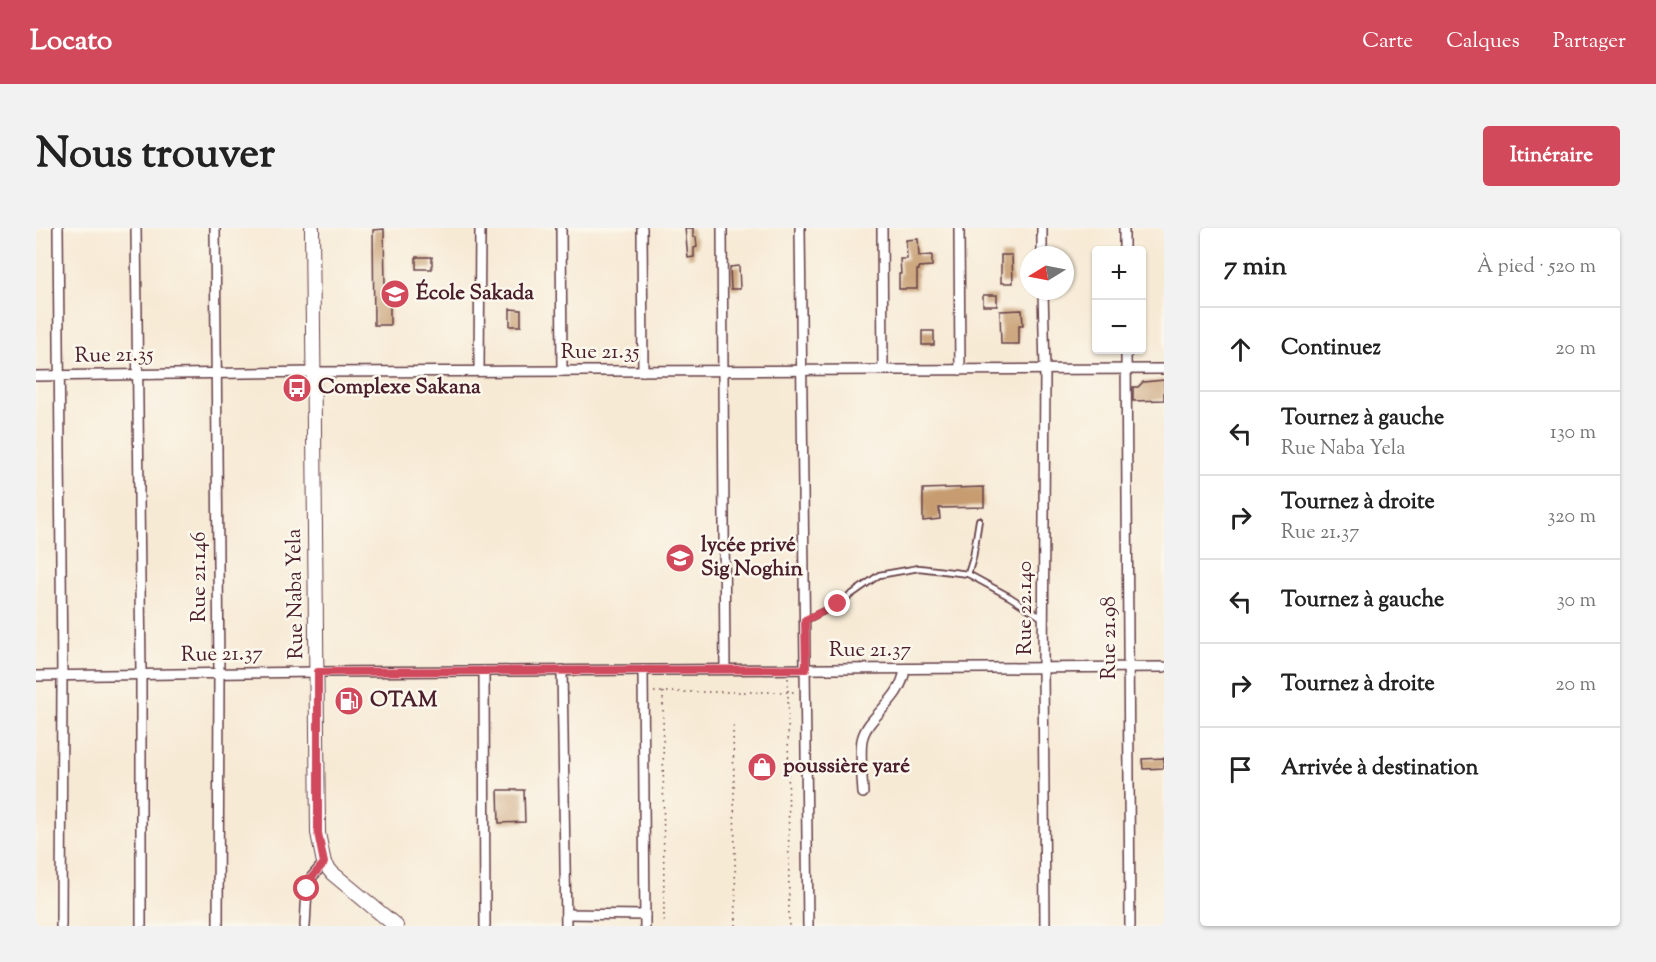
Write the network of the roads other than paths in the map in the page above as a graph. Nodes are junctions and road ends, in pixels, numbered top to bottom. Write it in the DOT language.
graph roads {
  1 [pos="58,228"];
  2 [pos="136,228"];
  3 [pos="215,228"];
  4 [pos="312,228"];
  5 [pos="480,228"];
  6 [pos="561,228"];
  7 [pos="642,228"];
  8 [pos="722,228"];
  9 [pos="800,228"];
  10 [pos="882,228"];
  11 [pos="959,228"];
  12 [pos="1042,228"];
  13 [pos="1124,228"];
  14 [pos="1042,246"];
  15 [pos="1124,246"];
  16 [pos="1043,300"];
  17 [pos="1126,354"];
  18 [pos="1126,369"];
  19 [pos="1164,369"];
  20 [pos="883,370"];
  21 [pos="960,370"];
  22 [pos="1045,370"];
  23 [pos="479,371"];
  24 [pos="562,371"];
  25 [pos="643,371"];
  26 [pos="723,371"];
  27 [pos="801,371"];
  28 [pos="314,372"];
  29 [pos="216,373"];
  30 [pos="138,374"];
  31 [pos="60,375"];
  32 [pos="36,376"];
  33 [pos="979,520"];
  34 [pos="968,574"];
  35 [pos="1044,619"];
  36 [pos="805,620"];
  37 [pos="1129,667"];
  38 [pos="1164,667"];
  39 [pos="1043,668"];
  40 [pos="725,669"];
  41 [pos="806,669"];
  42 [pos="905,669"];
  43 [pos="562,670"];
  44 [pos="643,670"];
  45 [pos="484,671"];
  46 [pos="318,672"];
  47 [pos="219,673"];
  48 [pos="141,674"];
  49 [pos="36,676"];
  50 [pos="62,676"];
  51 [pos="862,793"];
  52 [pos="324,863"];
  53 [pos="566,914"];
  54 [pos="645,915"];
  55 [pos="391,924"];
  56 [pos="62,926"];
  57 [pos="141,926"];
  58 [pos="218,926"];
  59 [pos="305,926"];
  60 [pos="485,926"];
  61 [pos="566,926"];
  62 [pos="645,926"];
  63 [pos="808,926"];
  64 [pos="1045,926"];
  65 [pos="1130,926"];
  1 -- 31 [label="street"];
  2 -- 30 [label="street"];
  3 -- 29 [label="street, Rue 21.146"];
  4 -- 28 [label="street, Rue Naba Yela"];
  5 -- 23 [label="street"];
  6 -- 24 [label="street"];
  7 -- 25 [label="street"];
  8 -- 26 [label="street"];
  9 -- 27 [label="street"];
  10 -- 20 [label="street"];
  11 -- 21 [label="street"];
  12 -- 14 [label="street"];
  13 -- 15 [label="street"];
  16 -- 22 [label="street, Rue 22.140"];
  17 -- 18 [label="street, Rue 21.98"];
  18 -- 19 [label="street, Rue 21.35"];
  18 -- 22 [label="street, Rue 21.35"];
  18 -- 37 [label="street, Rue 21.98"];
  20 -- 21 [label="street, Rue 21.35"];
  20 -- 27 [label="street, Rue 21.35"];
  21 -- 22 [label="street, Rue 21.35"];
  22 -- 35 [label="street, Rue 22.140"];
  23 -- 24 [label="street, Rue 21.35"];
  23 -- 28 [label="street, Rue 21.35"];
  24 -- 25 [label="street, Rue 21.35"];
  25 -- 26 [label="street, Rue 21.35"];
  26 -- 27 [label="street, Rue 21.35"];
  26 -- 40 [label="street"];
  27 -- 36 [label="street"];
  28 -- 29 [label="street, Rue 21.35"];
  28 -- 46 [label="street, Rue Naba Yela"];
  29 -- 30 [label="street, Rue 21.35"];
  29 -- 47 [label="street, Rue 21.146"];
  30 -- 31 [label="street, Rue 21.35"];
  30 -- 48 [label="street"];
  31 -- 32 [label="street, Rue 21.35"];
  31 -- 50 [label="street"];
  33 -- 34 [label="lane"];
  34 -- 35 [label="lane"];
  34 -- 36 [label="lane"];
  35 -- 39 [label="street, Rue 22.140"];
  36 -- 41 [label="street"];
  37 -- 38 [label="street, Rue 21.37"];
  37 -- 39 [label="street, Rue 21.37"];
  37 -- 65 [label="street, Rue 21.98"];
  39 -- 42 [label="street, Rue 21.37"];
  39 -- 64 [label="street, Rue 22.140"];
  40 -- 41 [label="street, Rue 21.37"];
  40 -- 44 [label="street, Rue 21.37"];
  41 -- 42 [label="street, Rue 21.37"];
  41 -- 63 [label="street"];
  42 -- 51 [label="street"];
  43 -- 44 [label="street, Rue 21.37"];
  43 -- 45 [label="street, Rue 21.37"];
  43 -- 53 [label="street"];
  44 -- 54 [label="street"];
  45 -- 46 [label="street, Rue 21.37"];
  45 -- 60 [label="street"];
  46 -- 47 [label="street, Rue 21.37"];
  46 -- 52 [label="street, Rue Naba Yela"];
  47 -- 48 [label="street, Rue 21.37"];
  47 -- 58 [label="street, Rue 21.146"];
  48 -- 50 [label="street, Rue 21.37"];
  48 -- 57 [label="street"];
  49 -- 50 [label="street, Rue 21.37"];
  50 -- 56 [label="street"];
  52 -- 55 [label="street"];
  52 -- 59 [label="street"];
  53 -- 54 [label="street"];
  53 -- 61 [label="street"];
  54 -- 62 [label="street"];
}
